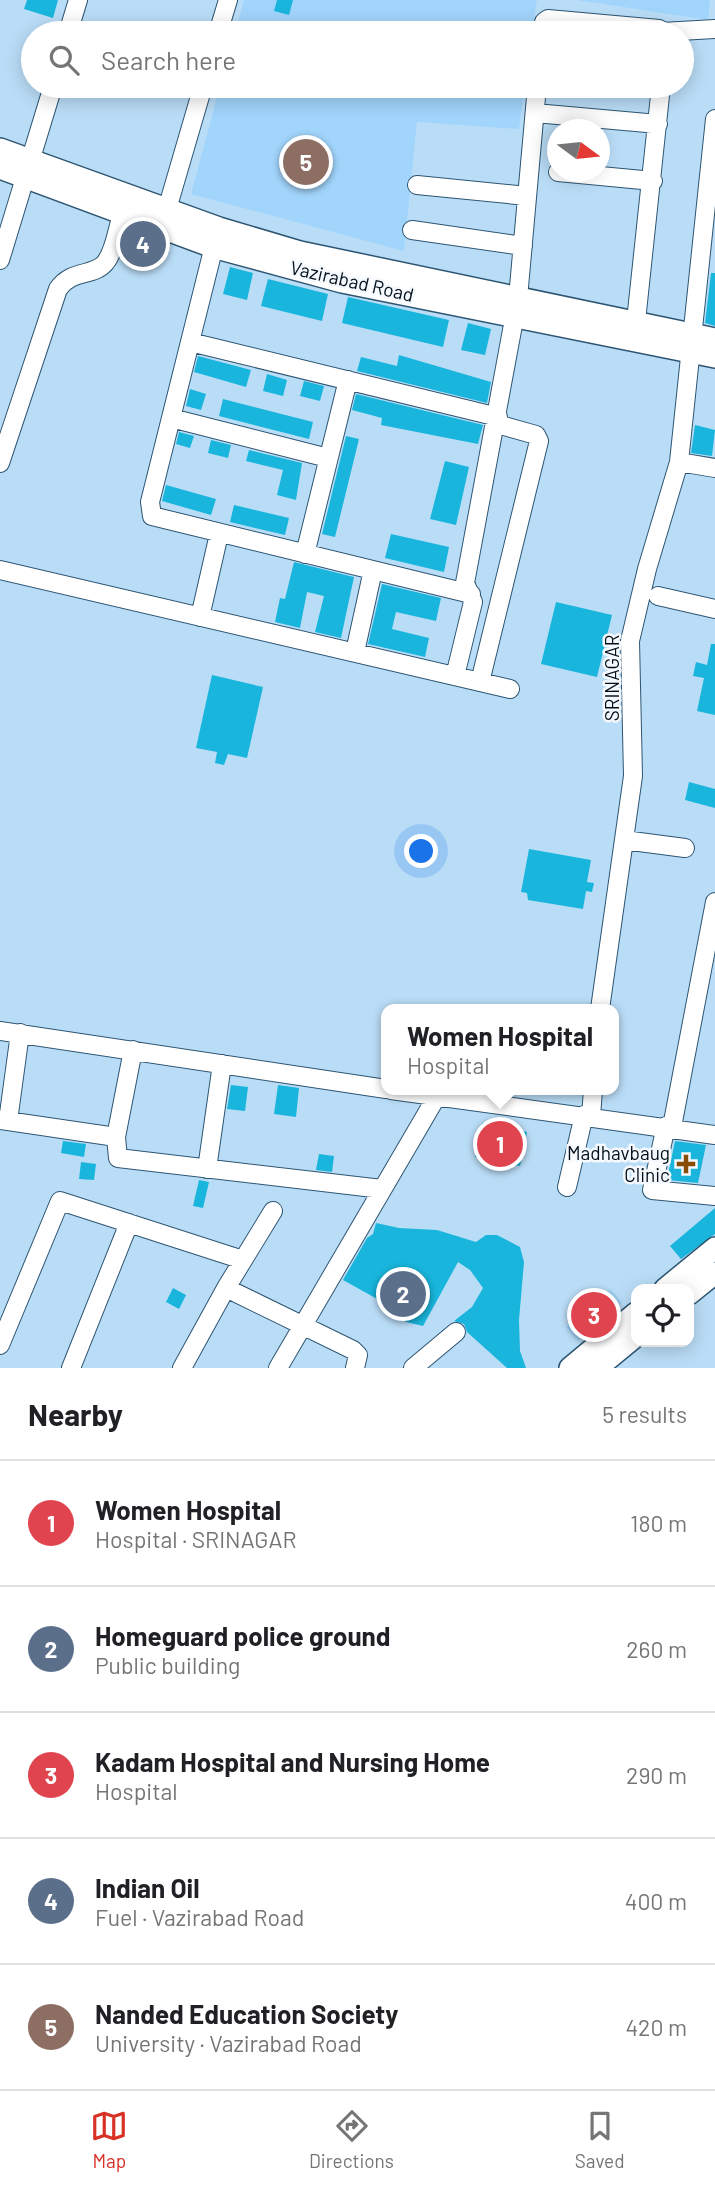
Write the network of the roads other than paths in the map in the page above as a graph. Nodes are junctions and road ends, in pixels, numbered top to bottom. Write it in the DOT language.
graph roads {
  1 [pos="78,0"];
  2 [pos="228,0"];
  3 [pos="72,21"];
  4 [pos="222,21"];
  5 [pos="545,21"];
  6 [pos="570,21"];
  7 [pos="715,29"];
  8 [pos="694,31"];
  9 [pos="49,98"];
  10 [pos="200,98"];
  11 [pos="536,98"];
  12 [pos="660,98"];
  13 [pos="535,113"];
  14 [pos="715,119"];
  15 [pos="658,124"];
  16 [pos="0,149"];
  17 [pos="0,168"];
  18 [pos="28,169"];
  19 [pos="530,169"];
  20 [pos="547,171"];
  21 [pos="610,177"];
  22 [pos="653,181"];
  23 [pos="417,185"];
  24 [pos="527,196"];
  25 [pos="121,215"];
  26 [pos="164,220"];
  27 [pos="412,230"];
  28 [pos="216,237"];
  29 [pos="523,246"];
  30 [pos="0,260"];
  31 [pos="516,306"];
  32 [pos="636,321"];
  33 [pos="190,342"];
  34 [pos="700,342"];
  35 [pos="715,357"];
  36 [pos="348,380"];
  37 [pos="171,418"];
  38 [pos="498,420"];
  39 [pos="328,458"];
  40 [pos="679,462"];
  41 [pos="0,463"];
  42 [pos="715,468"];
  43 [pos="219,534"];
  44 [pos="305,554"];
  45 [pos="0,570"];
  46 [pos="373,570"];
  47 [pos="471,594"];
  48 [pos="658,596"];
  49 [pos="715,609"];
  50 [pos="200,617"];
  51 [pos="355,652"];
  52 [pos="455,676"];
  53 [pos="480,681"];
  54 [pos="510,688"];
  55 [pos="624,840"];
  56 [pos="685,848"];
  57 [pos="715,902"];
  58 [pos="601,1004"];
  59 [pos="0,1031"];
  60 [pos="20,1033"];
  61 [pos="133,1050"];
  62 [pos="222,1064"];
  63 [pos="381,1088"];
  64 [pos="430,1095"];
  65 [pos="592,1095"];
  66 [pos="438,1096"];
  67 [pos="588,1116"];
  68 [pos="4,1121"];
  69 [pos="669,1127"];
  70 [pos="715,1135"];
  71 [pos="116,1138"];
  72 [pos="207,1169"];
  73 [pos="567,1187"];
  74 [pos="383,1189"];
  75 [pos="715,1196"];
  76 [pos="273,1211"];
  77 [pos="129,1223"];
  78 [pos="715,1248"];
  79 [pos="243,1260"];
  80 [pos="715,1273"];
  81 [pos="671,1284"];
  82 [pos="226,1288"];
  83 [pos="694,1290"];
  84 [pos="631,1317"];
  85 [pos="5,1320"];
  86 [pos="302,1325"];
  87 [pos="456,1332"];
  88 [pos="631,1341"];
  89 [pos="0,1345"];
  90 [pos="605,1366"];
  91 [pos="71,1368"];
  92 [pos="182,1368"];
  93 [pos="278,1368"];
  94 [pos="355,1368"];
  95 [pos="413,1368"];
  96 [pos="570,1368"];
  1 -- 3 [label="street"];
  2 -- 4 [label="street"];
  5 -- 6 [label="street"];
  7 -- 8 [label="street"];
  9 -- 18 [label="street"];
  10 -- 26 [label="street"];
  11 -- 13 [label="street"];
  12 -- 15 [label="street"];
  13 -- 15 [label="street"];
  13 -- 19 [label="street"];
  14 -- 34 [label="street, SRINAGAR"];
  15 -- 22 [label="street"];
  16 -- 18 [label="main road, Vazirabad Road"];
  17 -- 18 [label="main road, Vazirabad Road"];
  18 -- 25 [label="main road, Vazirabad Road"];
  18 -- 26 [label="main road, Vazirabad Road"];
  18 -- 30 [label="street"];
  19 -- 20 [label="street"];
  19 -- 24 [label="street"];
  21 -- 22 [label="street"];
  22 -- 32 [label="street"];
  23 -- 24 [label="street"];
  24 -- 29 [label="street"];
  25 -- 26 [label="main road, Vazirabad Road"];
  25 -- 41 [label="street"];
  26 -- 28 [label="main road, Vazirabad Road"];
  27 -- 29 [label="street"];
  28 -- 31 [label="main road, Vazirabad Road"];
  28 -- 33 [label="street"];
  29 -- 31 [label="street"];
  31 -- 32 [label="main road, Vazirabad Road"];
  31 -- 34 [label="main road, Vazirabad Road"];
  31 -- 38 [label="street"];
  32 -- 34 [label="main road, Vazirabad Road"];
  33 -- 36 [label="street"];
  33 -- 37 [label="street"];
  34 -- 35 [label="main road, Vazirabad Road"];
  34 -- 40 [label="street, SRINAGAR"];
  36 -- 38 [label="street"];
  36 -- 39 [label="street"];
  37 -- 39 [label="street"];
  37 -- 43 [label="street"];
  38 -- 47 [label="street"];
  38 -- 53 [label="street"];
  39 -- 44 [label="street"];
  40 -- 42 [label="street"];
  40 -- 55 [label="street, SRINAGAR"];
  43 -- 44 [label="street"];
  43 -- 50 [label="street"];
  44 -- 46 [label="street"];
  45 -- 50 [label="street"];
  46 -- 47 [label="street"];
  46 -- 51 [label="street"];
  47 -- 52 [label="street"];
  48 -- 49 [label="street"];
  50 -- 51 [label="street"];
  51 -- 52 [label="street"];
  52 -- 53 [label="street"];
  53 -- 54 [label="street"];
  55 -- 56 [label="street"];
  55 -- 58 [label="street, SRINAGAR"];
  57 -- 69 [label="street"];
  59 -- 60 [label="street"];
  60 -- 61 [label="street"];
  60 -- 68 [label="street"];
  61 -- 62 [label="street"];
  61 -- 71 [label="street"];
  62 -- 63 [label="street"];
  62 -- 72 [label="street"];
  64 -- 66 [label="street"];
  65 -- 67 [label="street"];
  66 -- 67 [label="street"];
  66 -- 74 [label="street"];
  67 -- 69 [label="street"];
  67 -- 73 [label="street"];
  68 -- 71 [label="street"];
  69 -- 70 [label="street"];
  69 -- 75 [label="street"];
  71 -- 72 [label="street"];
  72 -- 74 [label="street"];
  74 -- 86 [label="street"];
  76 -- 79 [label="street"];
  77 -- 79 [label="street"];
  77 -- 85 [label="street"];
  77 -- 91 [label="street"];
  78 -- 81 [label="main road"];
  79 -- 82 [label="street"];
  80 -- 83 [label="main road"];
  82 -- 86 [label="street"];
  82 -- 92 [label="street"];
  84 -- 96 [label="main road"];
  85 -- 89 [label="street"];
  86 -- 93 [label="street"];
  86 -- 94 [label="street"];
  87 -- 95 [label="street"];
  88 -- 90 [label="main road"];
}
